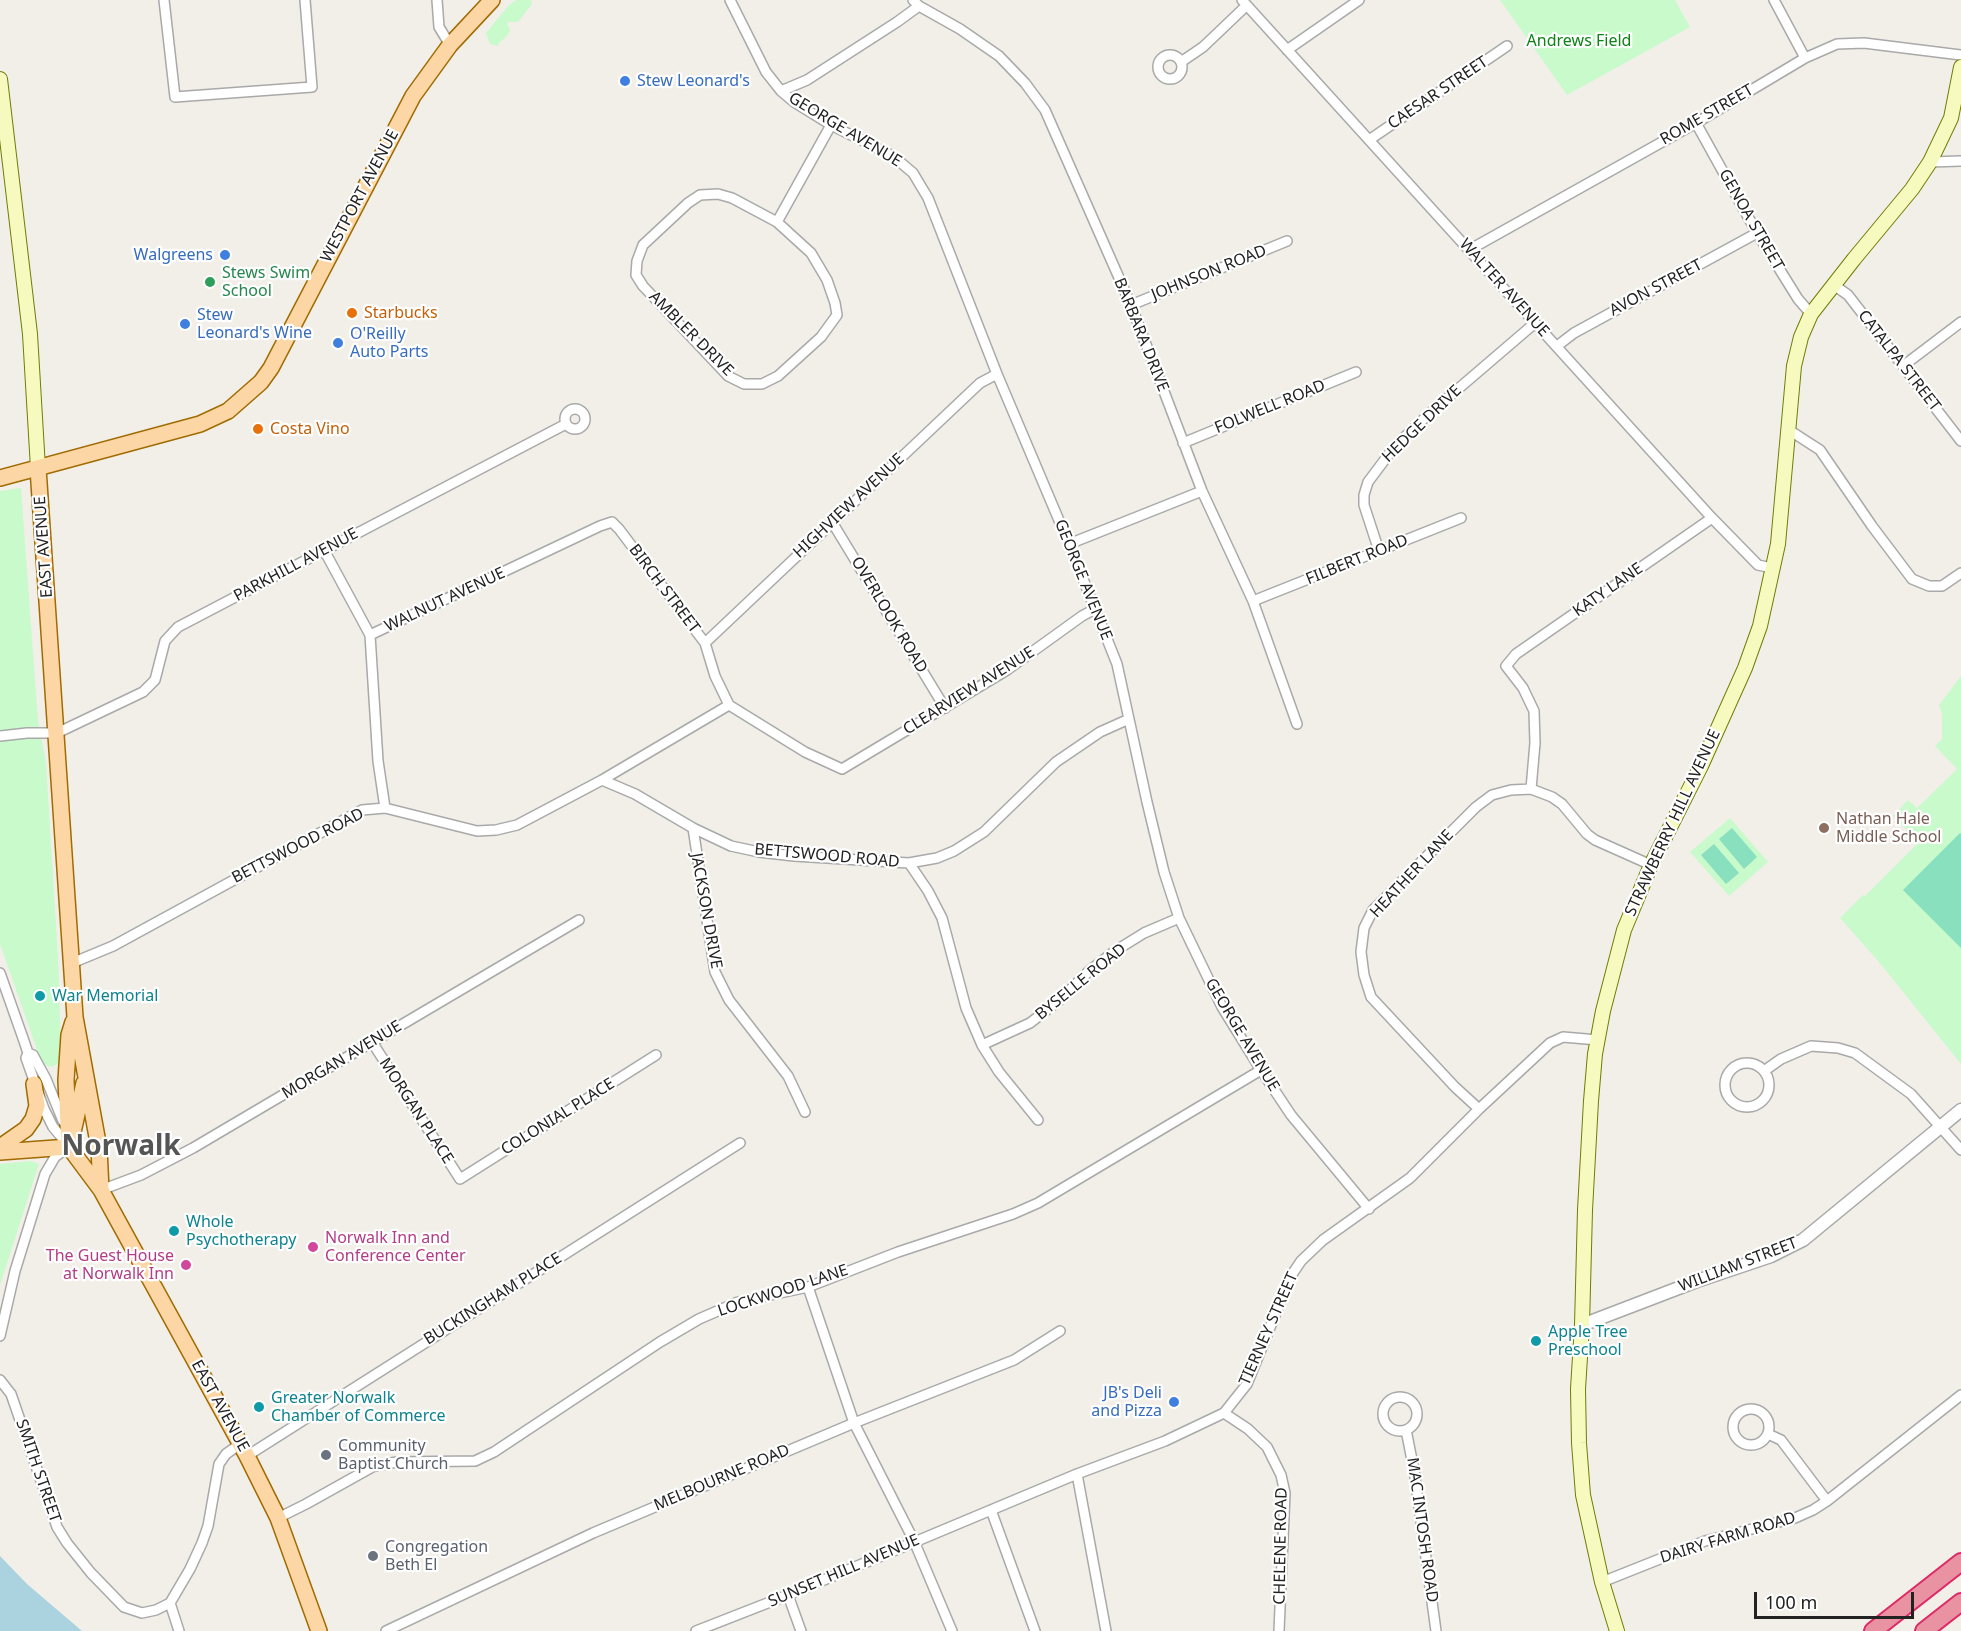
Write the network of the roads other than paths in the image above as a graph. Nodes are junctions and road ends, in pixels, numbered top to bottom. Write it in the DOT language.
graph roads {
  1 [pos="164,0"];
  2 [pos="305,0"];
  3 [pos="437,0"];
  4 [pos="492,0"];
  5 [pos="730,0"];
  6 [pos="1359,0"];
  7 [pos="1774,0"];
  8 [pos="916,3"];
  9 [pos="1244,3"];
  10 [pos="450,45"];
  11 [pos="1507,46"];
  12 [pos="1287,50"];
  13 [pos="1961,54"];
  14 [pos="1805,58"];
  15 [pos="1181,62"];
  16 [pos="1961,67"];
  17 [pos="0,79"];
  18 [pos="781,91"];
  19 [pos="1696,123"];
  20 [pos="831,125"];
  21 [pos="1369,140"];
  22 [pos="1961,161"];
  23 [pos="1930,162"];
  24 [pos="777,222"];
  25 [pos="1757,233"];
  26 [pos="1287,241"];
  27 [pos="1469,250"];
  28 [pos="1833,285"];
  29 [pos="1131,305"];
  30 [pos="1811,314"];
  31 [pos="1961,321"];
  32 [pos="1535,322"];
  33 [pos="1557,346"];
  34 [pos="1903,366"];
  35 [pos="1356,372"];
  36 [pos="997,374"];
  37 [pos="566,423"];
  38 [pos="1789,430"];
  39 [pos="1961,441"];
  40 [pos="1183,443"];
  41 [pos="38,468"];
  42 [pos="0,478"];
  43 [pos="1202,491"];
  44 [pos="1461,518"];
  45 [pos="1712,518"];
  46 [pos="612,522"];
  47 [pos="832,522"];
  48 [pos="1069,544"];
  49 [pos="324,550"];
  50 [pos="1379,551"];
  51 [pos="1772,568"];
  52 [pos="1961,573"];
  53 [pos="1253,601"];
  54 [pos="1095,609"];
  55 [pos="370,635"];
  56 [pos="705,643"];
  57 [pos="729,705"];
  58 [pos="945,708"];
  59 [pos="1129,719"];
  60 [pos="1297,724"];
  61 [pos="57,733"];
  62 [pos="0,736"];
  63 [pos="602,780"];
  64 [pos="1531,789"];
  65 [pos="385,808"];
  66 [pos="693,828"];
  67 [pos="909,863"];
  68 [pos="1651,865"];
  69 [pos="1179,918"];
  70 [pos="579,920"];
  71 [pos="72,963"];
  72 [pos="0,973"];
  73 [pos="75,1017"];
  74 [pos="1598,1040"];
  75 [pos="372,1042"];
  76 [pos="982,1045"];
  77 [pos="28,1053"];
  78 [pos="656,1055"];
  79 [pos="1261,1070"];
  80 [pos="1764,1071"];
  81 [pos="86,1075"];
  82 [pos="34,1084"];
  83 [pos="1479,1109"];
  84 [pos="1961,1110"];
  85 [pos="805,1112"];
  86 [pos="1038,1120"];
  87 [pos="1941,1127"];
  88 [pos="740,1143"];
  89 [pos="69,1147"];
  90 [pos="0,1148"];
  91 [pos="1961,1150"];
  92 [pos="0,1152"];
  93 [pos="460,1179"];
  94 [pos="101,1190"];
  95 [pos="1369,1209"];
  96 [pos="808,1287"];
  97 [pos="1582,1325"];
  98 [pos="1060,1331"];
  99 [pos="0,1336"];
  100 [pos="0,1380"];
  101 [pos="1961,1395"];
  102 [pos="1224,1413"];
  103 [pos="854,1423"];
  104 [pos="1406,1430"];
  105 [pos="1768,1434"];
  106 [pos="244,1450"];
  107 [pos="1077,1474"];
  108 [pos="1827,1501"];
  109 [pos="991,1510"];
  110 [pos="278,1518"];
  111 [pos="914,1541"];
  112 [pos="1961,1562"];
  113 [pos="1602,1582"];
  114 [pos="788,1595"];
  115 [pos="1961,1602"];
  116 [pos="170,1603"];
  117 [pos="179,1631"];
  118 [pos="319,1631"];
  119 [pos="387,1631"];
  120 [pos="696,1631"];
  121 [pos="801,1631"];
  122 [pos="952,1631"];
  123 [pos="1035,1631"];
  124 [pos="1106,1631"];
  125 [pos="1279,1631"];
  126 [pos="1436,1631"];
  127 [pos="1617,1631"];
  128 [pos="1873,1631"];
  129 [pos="1924,1631"];
  1 -- 2 [label="street"];
  3 -- 10 [label="street"];
  4 -- 10 [label="main road, WESTPORT AVENUE"];
  5 -- 18 [label="street, GEORGE AVENUE"];
  6 -- 12 [label="street"];
  7 -- 14 [label="street"];
  8 -- 18 [label="street"];
  8 -- 29 [label="street, BARBARA DRIVE"];
  9 -- 12 [label="street, WALTER AVENUE"];
  9 -- 15 [label="street"];
  10 -- 41 [label="main road, WESTPORT AVENUE"];
  11 -- 21 [label="street, CAESAR STREET"];
  12 -- 21 [label="street, WALTER AVENUE"];
  13 -- 14 [label="street, ROME STREET"];
  14 -- 19 [label="street, ROME STREET"];
  16 -- 23 [label="main road, STRAWBERRY HILL AVENUE"];
  17 -- 41 [label="main road, EAST AVENUE"];
  18 -- 20 [label="street, GEORGE AVENUE"];
  19 -- 25 [label="street, GENOA STREET"];
  19 -- 27 [label="street, ROME STREET"];
  20 -- 24 [label="street"];
  20 -- 36 [label="street, GEORGE AVENUE"];
  21 -- 27 [label="street, WALTER AVENUE"];
  22 -- 23 [label="street"];
  23 -- 28 [label="main road, STRAWBERRY HILL AVENUE"];
  24 -- 24 [label="street, AMBLER DRIVE"];
  25 -- 30 [label="street, GENOA STREET"];
  25 -- 33 [label="street, AVON STREET"];
  26 -- 29 [label="street, JOHNSON ROAD"];
  27 -- 32 [label="street, WALTER AVENUE"];
  28 -- 30 [label="main road, STRAWBERRY HILL AVENUE"];
  28 -- 34 [label="street, CATALPA STREET"];
  29 -- 40 [label="street, BARBARA DRIVE"];
  30 -- 38 [label="main road, STRAWBERRY HILL AVENUE"];
  31 -- 34 [label="street"];
  32 -- 33 [label="street, WALTER AVENUE"];
  32 -- 50 [label="street, HEDGE DRIVE"];
  33 -- 45 [label="street, WALTER AVENUE"];
  34 -- 39 [label="street, CATALPA STREET"];
  35 -- 40 [label="street, FOLWELL ROAD"];
  36 -- 47 [label="street, HIGHVIEW AVENUE"];
  36 -- 48 [label="street, GEORGE AVENUE"];
  37 -- 49 [label="street, PARKHILL AVENUE"];
  38 -- 51 [label="main road, STRAWBERRY HILL AVENUE"];
  38 -- 52 [label="street"];
  40 -- 43 [label="street, BARBARA DRIVE"];
  41 -- 42 [label="main road, WESTPORT AVENUE"];
  41 -- 61 [label="main road, EAST AVENUE"];
  43 -- 48 [label="street"];
  43 -- 53 [label="street, BARBARA DRIVE"];
  44 -- 50 [label="street, FILBERT ROAD"];
  45 -- 51 [label="street, WALTER AVENUE"];
  45 -- 64 [label="street, KATY LANE"];
  46 -- 55 [label="street, WALNUT AVENUE"];
  46 -- 56 [label="street, BIRCH STREET"];
  47 -- 56 [label="street, HIGHVIEW AVENUE"];
  47 -- 58 [label="street, OVERLOOK ROAD"];
  48 -- 54 [label="street, GEORGE AVENUE"];
  49 -- 55 [label="street"];
  49 -- 61 [label="street, PARKHILL AVENUE"];
  50 -- 53 [label="street, FILBERT ROAD"];
  51 -- 68 [label="main road, STRAWBERRY HILL AVENUE"];
  53 -- 60 [label="street, BARBARA DRIVE"];
  54 -- 58 [label="street, CLEARVIEW AVENUE"];
  54 -- 59 [label="street, GEORGE AVENUE"];
  55 -- 65 [label="street, WALNUT AVENUE"];
  56 -- 57 [label="street, BIRCH STREET"];
  57 -- 58 [label="street, CLEARVIEW AVENUE"];
  57 -- 63 [label="street, BETTSWOOD ROAD"];
  59 -- 67 [label="street, BETTSWOOD ROAD"];
  59 -- 69 [label="street, GEORGE AVENUE"];
  61 -- 62 [label="street"];
  61 -- 71 [label="main road, EAST AVENUE"];
  63 -- 65 [label="street, BETTSWOOD ROAD"];
  63 -- 66 [label="street, BETTSWOOD ROAD"];
  64 -- 68 [label="street"];
  64 -- 83 [label="street, HEATHER LANE"];
  65 -- 71 [label="street, BETTSWOOD ROAD"];
  66 -- 67 [label="street, BETTSWOOD ROAD"];
  66 -- 85 [label="street, JACKSON DRIVE"];
  67 -- 76 [label="street"];
  68 -- 74 [label="main road, STRAWBERRY HILL AVENUE"];
  69 -- 76 [label="street, BYSELLE ROAD"];
  69 -- 79 [label="street, GEORGE AVENUE"];
  70 -- 75 [label="street, MORGAN AVENUE"];
  71 -- 73 [label="main road, EAST AVENUE"];
  72 -- 77 [label="street"];
  73 -- 81 [label="main road, EAST AVENUE"];
  73 -- 89 [label="main road, EAST AVENUE"];
  74 -- 83 [label="street, TIERNEY STREET"];
  74 -- 97 [label="main road, STRAWBERRY HILL AVENUE"];
  75 -- 93 [label="street, MORGAN PLACE"];
  75 -- 94 [label="street, MORGAN AVENUE"];
  76 -- 86 [label="street"];
  77 -- 82 [label="street"];
  77 -- 89 [label="street"];
  78 -- 93 [label="street, COLONIAL PLACE"];
  79 -- 95 [label="street, GEORGE AVENUE"];
  79 -- 96 [label="street, LOCKWOOD LANE"];
  80 -- 80 [label="street"];
  80 -- 87 [label="street"];
  81 -- 89 [label="main road, EAST AVENUE"];
  81 -- 94 [label="main road, EAST AVENUE"];
  82 -- 89 [label="street"];
  82 -- 90 [label="main road"];
  83 -- 95 [label="street, TIERNEY STREET"];
  84 -- 87 [label="street, WILLIAM STREET"];
  87 -- 91 [label="street"];
  87 -- 97 [label="street, WILLIAM STREET"];
  88 -- 106 [label="street, BUCKINGHAM PLACE"];
  89 -- 92 [label="main road"];
  89 -- 94 [label="main road, EAST AVENUE"];
  89 -- 99 [label="street"];
  94 -- 106 [label="main road, EAST AVENUE"];
  95 -- 102 [label="street, TIERNEY STREET"];
  96 -- 103 [label="street"];
  96 -- 110 [label="street, LOCKWOOD LANE"];
  97 -- 113 [label="main road, STRAWBERRY HILL AVENUE"];
  98 -- 103 [label="street, MELBOURNE ROAD"];
  100 -- 116 [label="street, SMITH STREET"];
  101 -- 108 [label="street, DAIRY FARM ROAD"];
  102 -- 107 [label="street, TIERNEY STREET"];
  102 -- 125 [label="street, CHELENE ROAD"];
  103 -- 111 [label="street"];
  103 -- 119 [label="street, MELBOURNE ROAD"];
  104 -- 126 [label="street, MAC INTOSH ROAD"];
  105 -- 108 [label="street"];
  106 -- 110 [label="main road, EAST AVENUE"];
  106 -- 116 [label="street, BUCKINGHAM PLACE"];
  107 -- 109 [label="street, TIERNEY STREET"];
  107 -- 124 [label="street"];
  108 -- 113 [label="street, DAIRY FARM ROAD"];
  109 -- 111 [label="street, SUNSET HILL AVENUE"];
  109 -- 123 [label="street"];
  110 -- 118 [label="main road, EAST AVENUE"];
  111 -- 114 [label="street, SUNSET HILL AVENUE"];
  111 -- 122 [label="street"];
  112 -- 128 [label="highway"];
  113 -- 127 [label="main road, STRAWBERRY HILL AVENUE"];
  114 -- 120 [label="street, SUNSET HILL AVENUE"];
  114 -- 121 [label="street"];
  115 -- 129 [label="highway"];
  116 -- 117 [label="street"];
}
